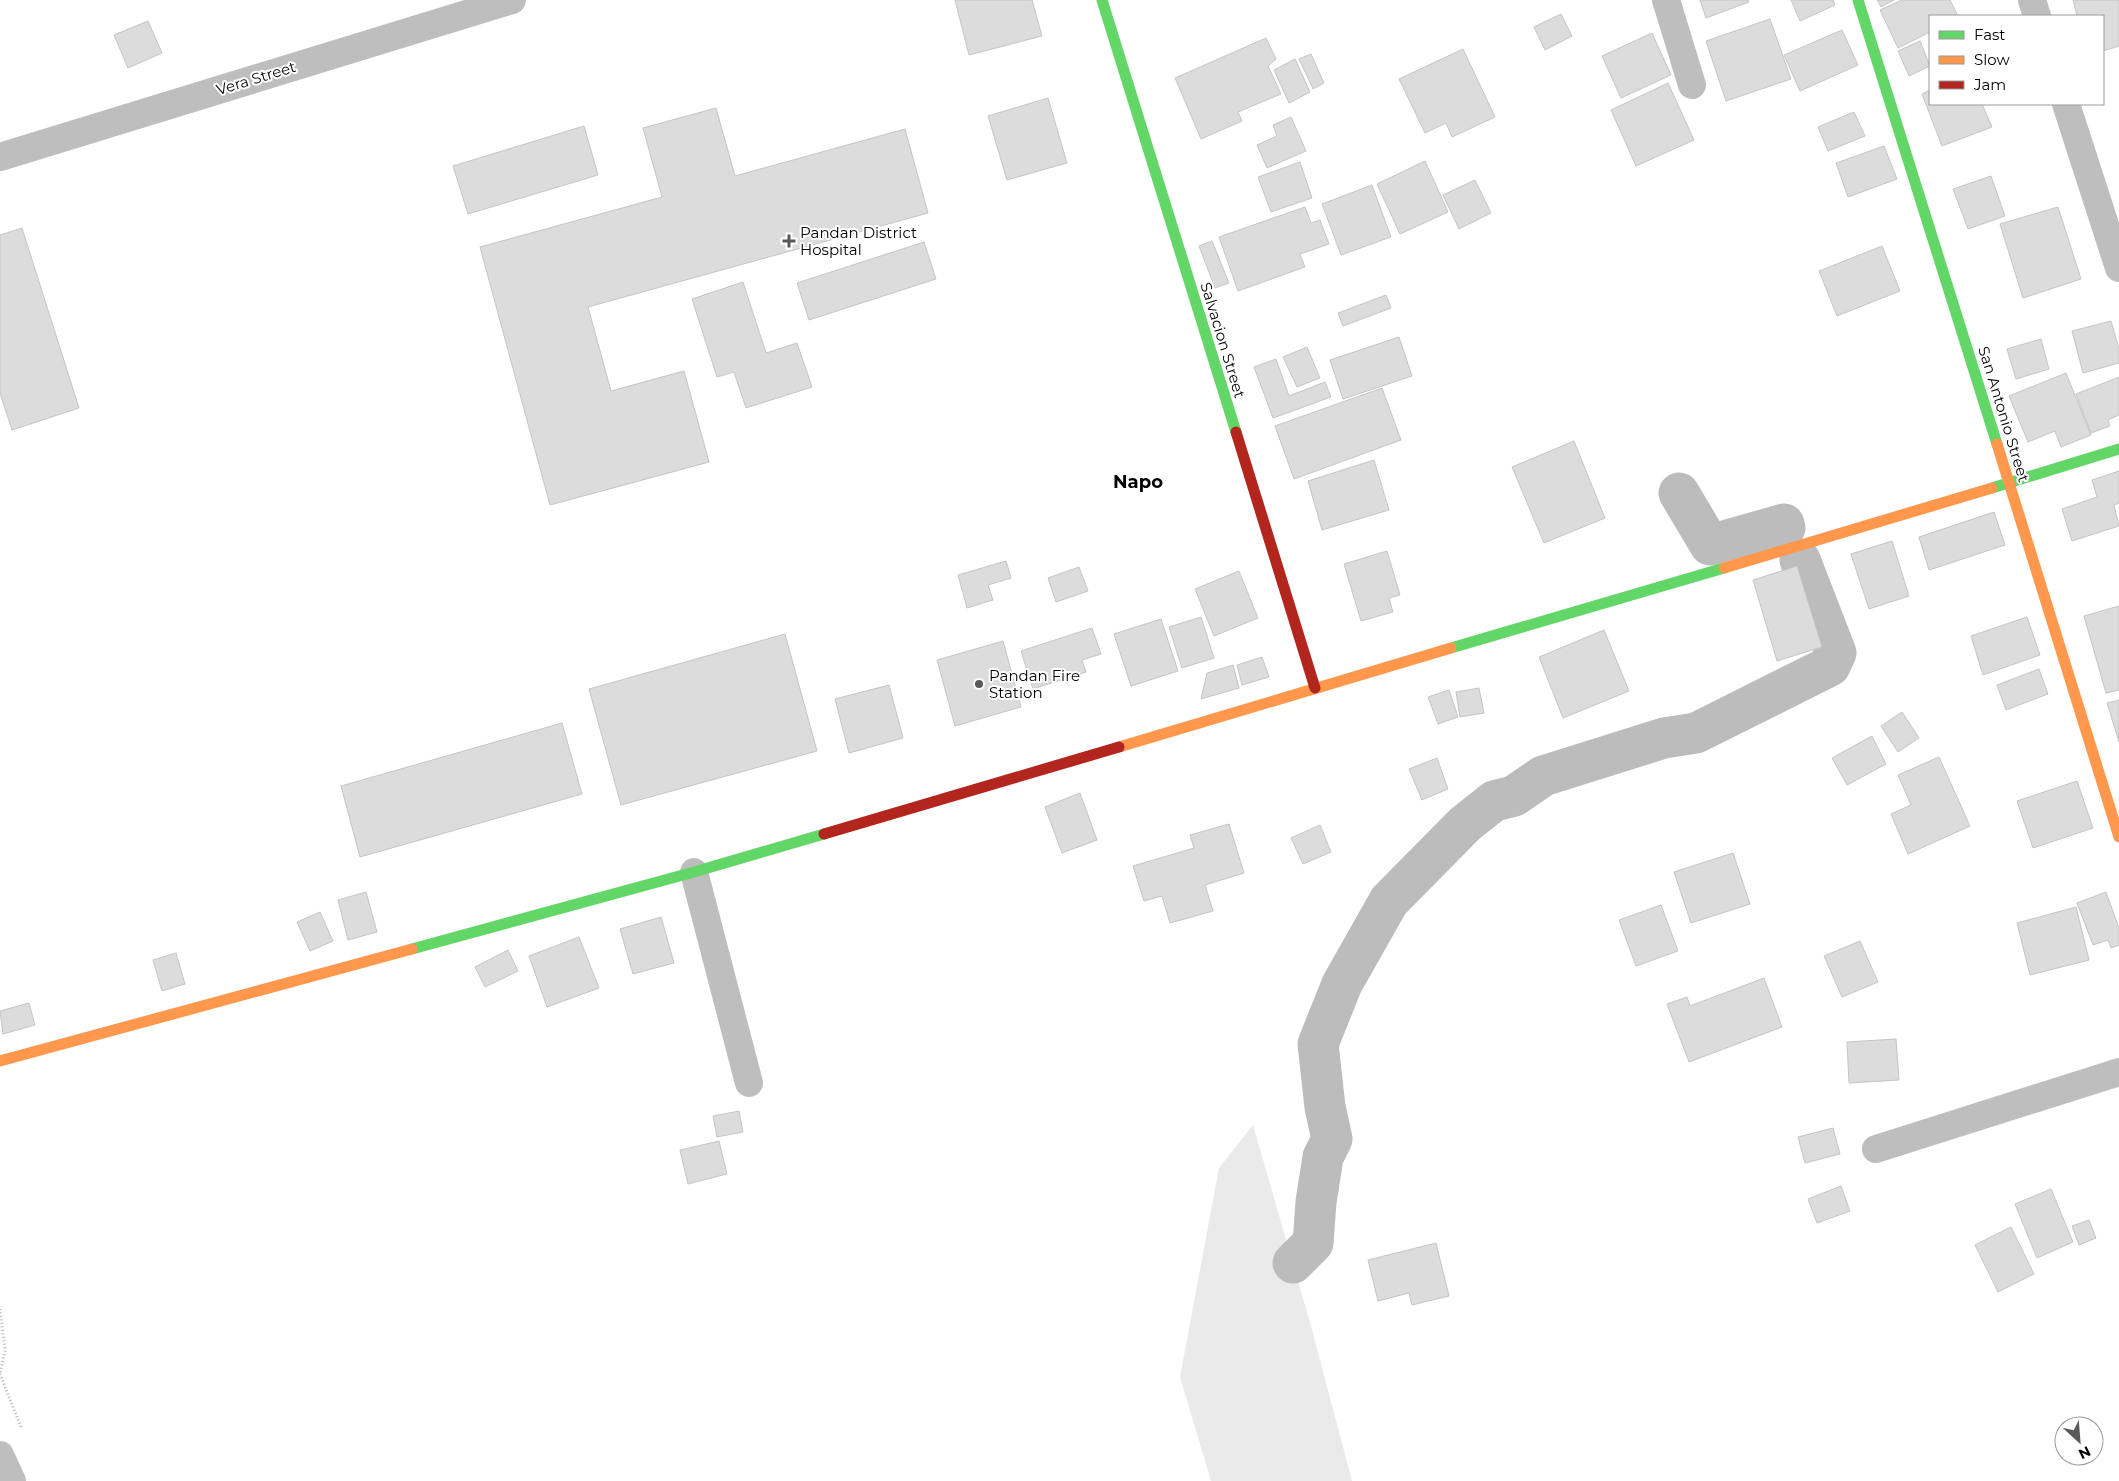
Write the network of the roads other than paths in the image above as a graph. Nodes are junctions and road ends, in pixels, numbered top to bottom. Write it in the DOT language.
graph roads {
  1 [pos="512,0"];
  2 [pos="1102,0"];
  3 [pos="1666,0"];
  4 [pos="1858,0"];
  5 [pos="2032,0"];
  6 [pos="2037,15"];
  7 [pos="1692,85"];
  8 [pos="2066,105"];
  9 [pos="0,157"];
  10 [pos="2119,268"];
  11 [pos="2119,449"];
  12 [pos="2010,483"];
  13 [pos="1315,688"];
  14 [pos="2119,837"];
  15 [pos="694,872"];
  16 [pos="0,1061"];
  17 [pos="2119,1072"];
  18 [pos="749,1083"];
  19 [pos="1876,1149"];
  20 [pos="0,1455"];
  21 [pos="12,1481"];
  1 -- 9 [label="street, Vera Street"];
  2 -- 13 [label="street, Salvacion Street"];
  3 -- 7 [label="street"];
  4 -- 12 [label="street, San Antonio Street"];
  5 -- 6 [label="street"];
  8 -- 10 [label="street"];
  11 -- 12 [label="street"];
  12 -- 13 [label="street"];
  12 -- 14 [label="street, San Antonio Street"];
  13 -- 15 [label="street"];
  15 -- 16 [label="street"];
  15 -- 18 [label="street"];
  17 -- 19 [label="street"];
  20 -- 21 [label="street"];
}
